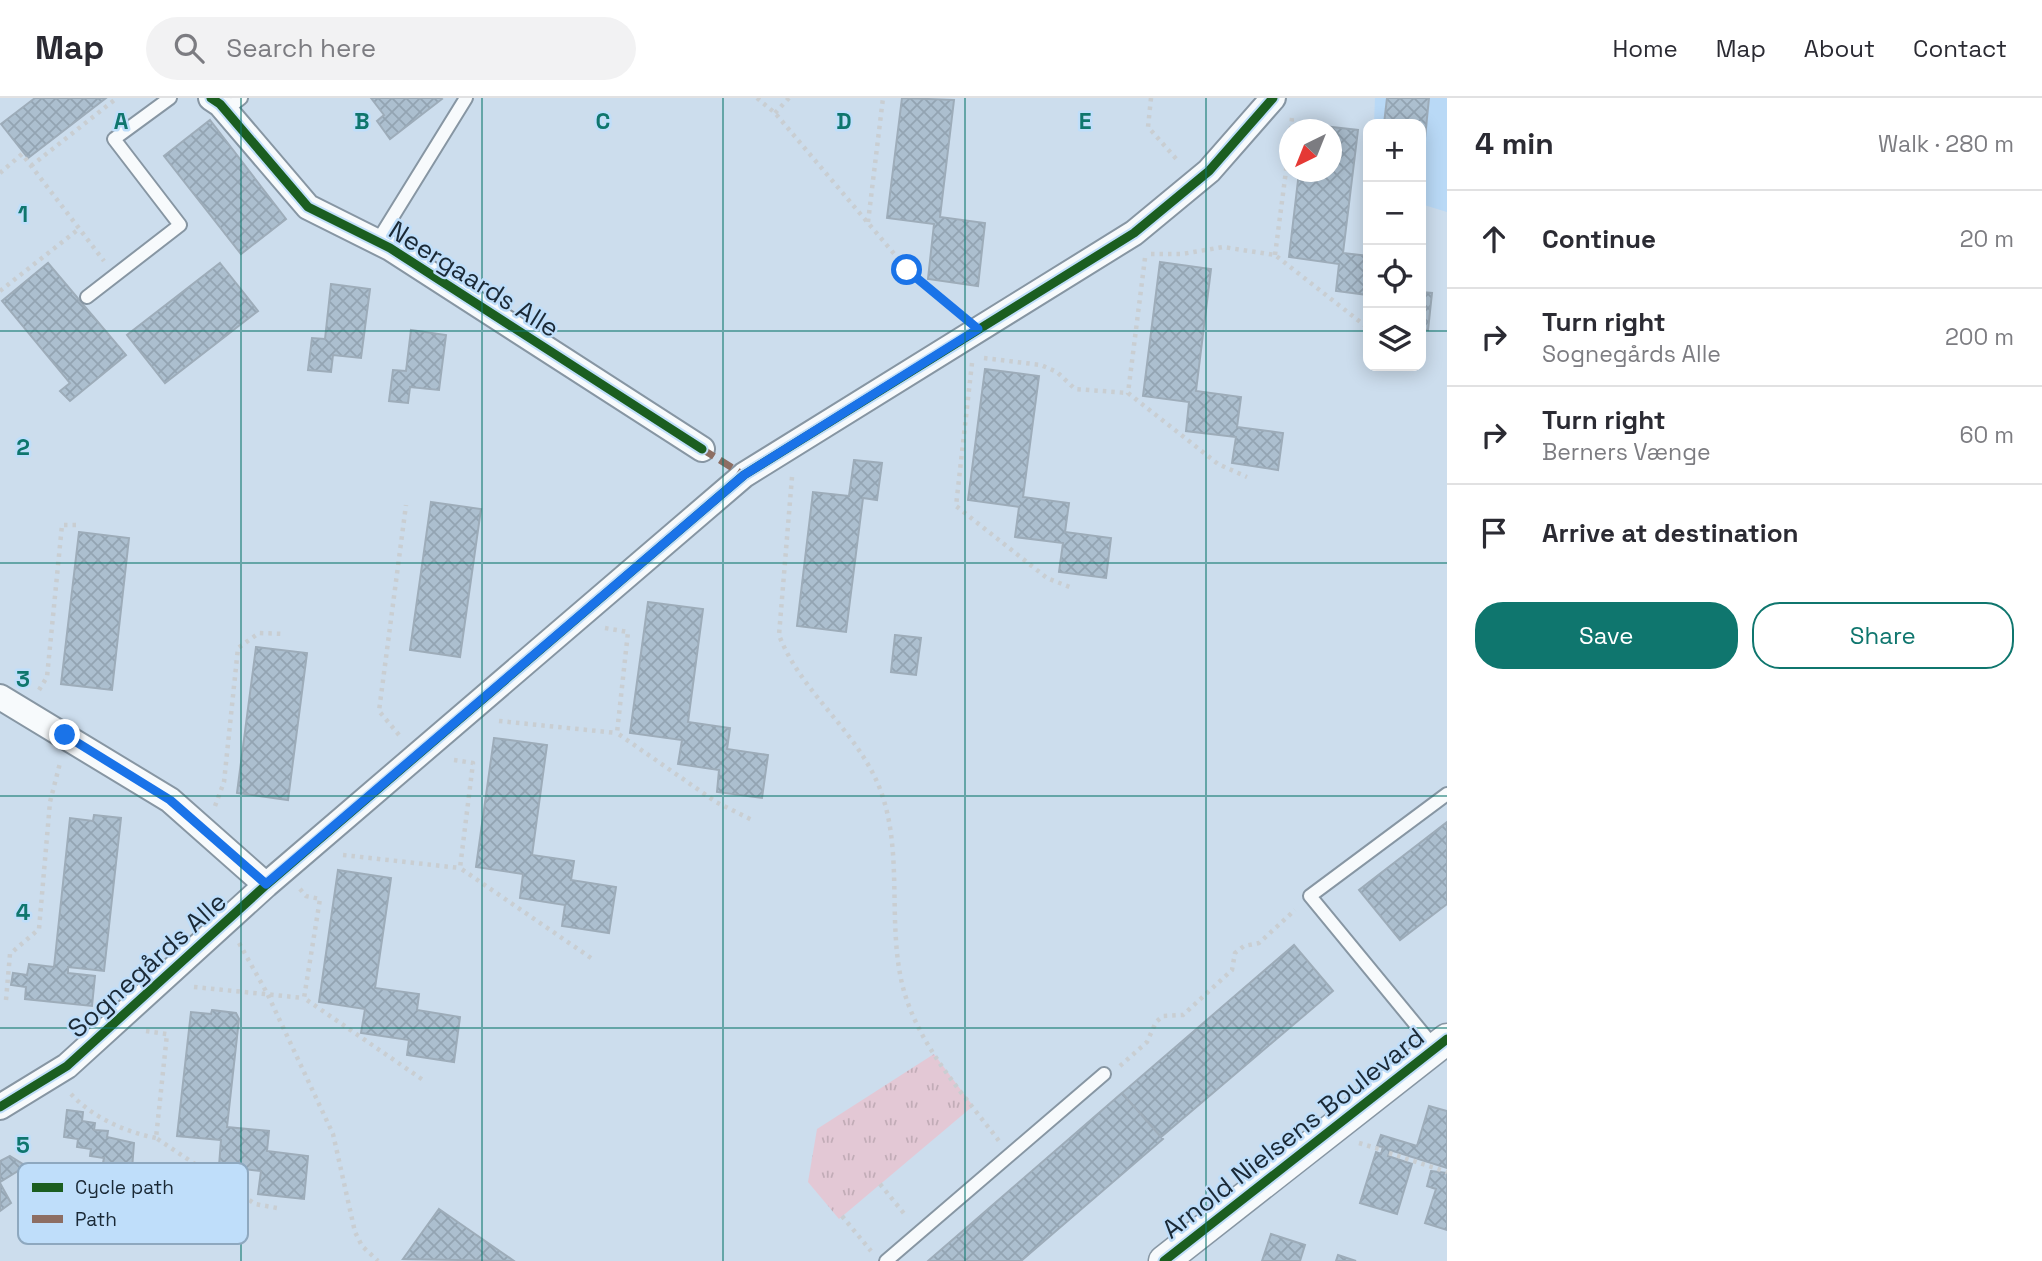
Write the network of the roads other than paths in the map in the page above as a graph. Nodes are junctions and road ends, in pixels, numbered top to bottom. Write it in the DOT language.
graph roads {
  1 [pos="170,98"];
  2 [pos="466,98"];
  3 [pos="1273,98"];
  4 [pos="226,102"];
  5 [pos="377,242"];
  6 [pos="87,297"];
  7 [pos="702,449"];
  8 [pos="0,697"];
  9 [pos="1447,794"];
  10 [pos="275,877"];
  11 [pos="1441,1044"];
  12 [pos="1104,1074"];
  13 [pos="0,1107"];
  14 [pos="886,1261"];
  15 [pos="1164,1261"];
  1 -- 6 [label="lane"];
  2 -- 5 [label="lane"];
  3 -- 10 [label="street, Sognegårds Alle"];
  4 -- 5 [label="street, Neergaards Alle"];
  5 -- 7 [label="street, Neergaards Alle"];
  8 -- 10 [label="street"];
  9 -- 11 [label="lane, Arnold Nielsens Boulevard"];
  10 -- 13 [label="street, Sognegårds Alle"];
  11 -- 15 [label="street, Arnold Nielsens Boulevard"];
  12 -- 14 [label="lane"];
}
